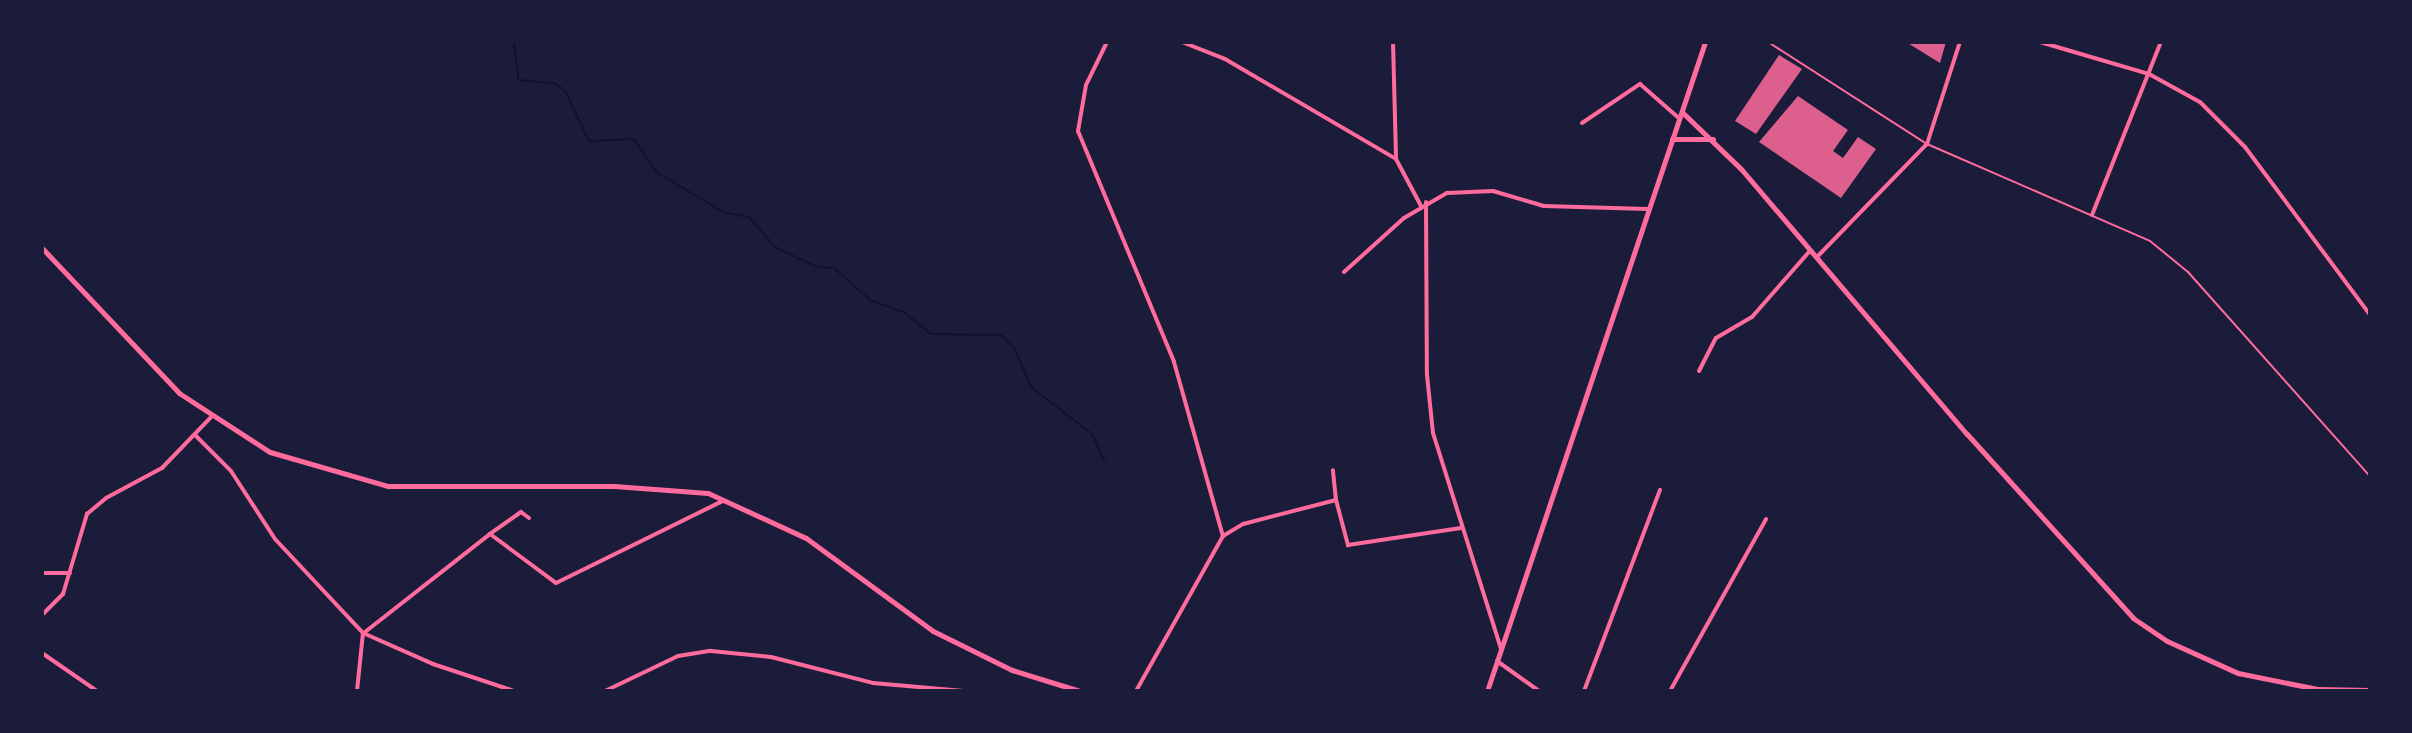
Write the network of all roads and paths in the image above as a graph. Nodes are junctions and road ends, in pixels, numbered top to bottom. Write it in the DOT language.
graph roads {
  1 [pos="1107,42"];
  2 [pos="1182,42"];
  3 [pos="1393,42"];
  4 [pos="1705,42"];
  5 [pos="1768,42"];
  6 [pos="1960,42"];
  7 [pos="2040,42"];
  8 [pos="2161,42"];
  9 [pos="2149,74"];
  10 [pos="1681,115"];
  11 [pos="1582,123"];
  12 [pos="1672,139"];
  13 [pos="1714,139"];
  14 [pos="1927,144"];
  15 [pos="1396,159"];
  16 [pos="1426,202"];
  17 [pos="1421,206"];
  18 [pos="1647,209"];
  19 [pos="2092,215"];
  20 [pos="42,248"];
  21 [pos="1809,252"];
  22 [pos="1815,259"];
  23 [pos="1344,272"];
  24 [pos="2370,315"];
  25 [pos="1699,371"];
  26 [pos="211,417"];
  27 [pos="196,436"];
  28 [pos="1333,470"];
  29 [pos="2370,476"];
  30 [pos="1660,490"];
  31 [pos="725,499"];
  32 [pos="1336,500"];
  33 [pos="529,518"];
  34 [pos="1766,519"];
  35 [pos="1461,528"];
  36 [pos="490,534"];
  37 [pos="1223,536"];
  38 [pos="42,573"];
  39 [pos="70,573"];
  40 [pos="42,615"];
  41 [pos="363,633"];
  42 [pos="1501,649"];
  43 [pos="42,653"];
  44 [pos="1497,661"];
  45 [pos="1486,690"];
  46 [pos="2370,690"];
  47 [pos="97,691"];
  48 [pos="357,691"];
  49 [pos="514,691"];
  50 [pos="605,691"];
  51 [pos="964,691"];
  52 [pos="1080,691"];
  53 [pos="1136,691"];
  54 [pos="1539,691"];
  55 [pos="1584,691"];
  56 [pos="1670,691"];
  1 -- 37 [label="street"];
  2 -- 15 [label="street"];
  3 -- 15 [label="street"];
  4 -- 10 [label="street"];
  5 -- 14 [label="lane"];
  6 -- 14 [label="street"];
  7 -- 9 [label="street"];
  8 -- 9 [label="street"];
  9 -- 19 [label="street"];
  9 -- 24 [label="street"];
  10 -- 11 [label="street"];
  10 -- 12 [label="street"];
  10 -- 13 [label="street"];
  12 -- 13 [label="street"];
  12 -- 18 [label="street"];
  13 -- 21 [label="street"];
  14 -- 19 [label="lane"];
  14 -- 22 [label="street"];
  15 -- 17 [label="street"];
  16 -- 17 [label="street"];
  16 -- 18 [label="street"];
  16 -- 35 [label="street"];
  17 -- 23 [label="street"];
  18 -- 42 [label="street"];
  19 -- 29 [label="lane"];
  20 -- 26 [label="street"];
  21 -- 22 [label="street"];
  21 -- 25 [label="street"];
  22 -- 46 [label="street"];
  26 -- 27 [label="street"];
  26 -- 31 [label="street"];
  27 -- 39 [label="street"];
  27 -- 41 [label="street"];
  28 -- 32 [label="street"];
  30 -- 55 [label="street"];
  31 -- 36 [label="street"];
  31 -- 52 [label="street"];
  32 -- 35 [label="street"];
  32 -- 37 [label="street"];
  33 -- 36 [label="street"];
  34 -- 56 [label="street"];
  35 -- 42 [label="street"];
  36 -- 41 [label="street"];
  37 -- 53 [label="street"];
  38 -- 39 [label="street"];
  39 -- 40 [label="street"];
  41 -- 48 [label="street"];
  41 -- 49 [label="street"];
  42 -- 44 [label="street"];
  43 -- 47 [label="street"];
  44 -- 45 [label="street"];
  44 -- 54 [label="street"];
  50 -- 51 [label="street"];
}
